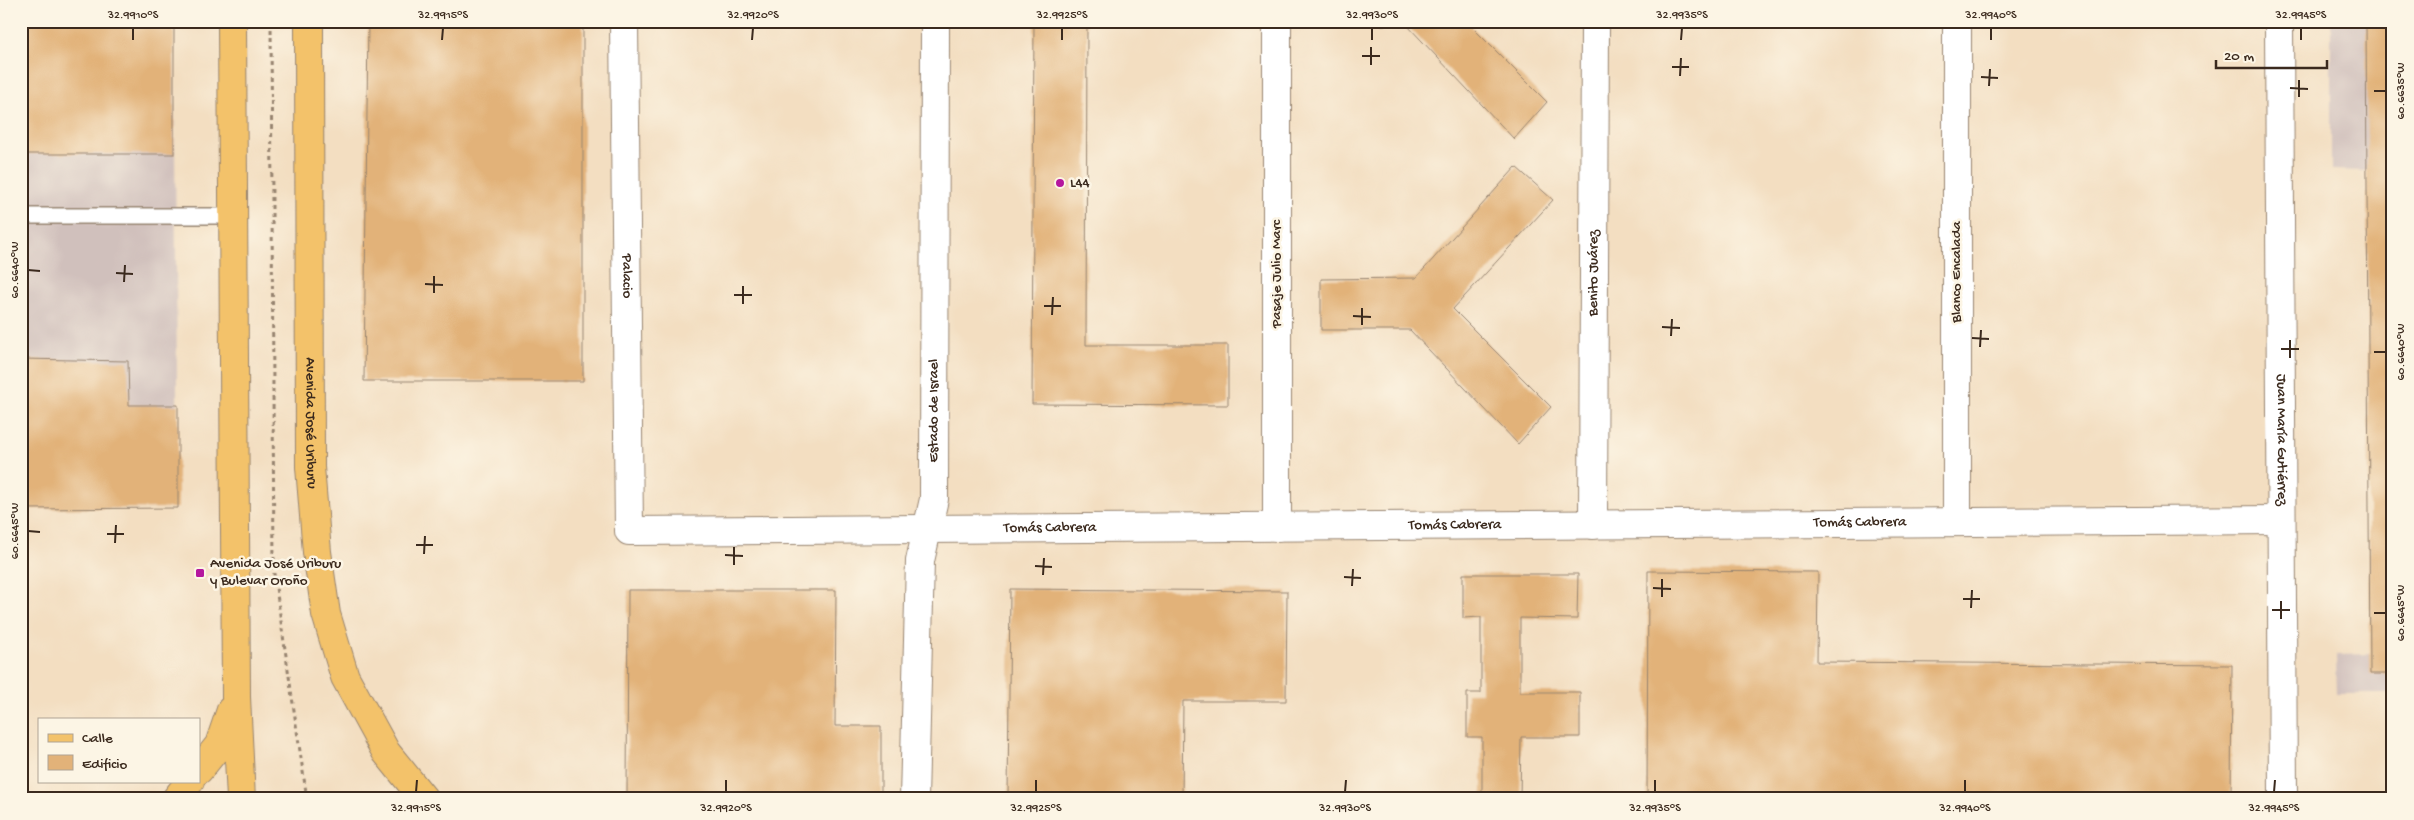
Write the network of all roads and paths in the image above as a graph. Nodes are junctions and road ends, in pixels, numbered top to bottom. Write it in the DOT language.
graph roads {
  1 [pos="232,21"];
  2 [pos="309,21"];
  3 [pos="624,21"];
  4 [pos="934,21"];
  5 [pos="1277,21"];
  6 [pos="1596,21"];
  7 [pos="1957,21"];
  8 [pos="2280,21"];
  9 [pos="21,216"];
  10 [pos="233,216"];
  11 [pos="2282,520"];
  12 [pos="1957,522"];
  13 [pos="1593,525"];
  14 [pos="1277,527"];
  15 [pos="927,529"];
  16 [pos="629,531"];
  17 [pos="236,697"];
  18 [pos="200,769"];
  19 [pos="189,782"];
  20 [pos="176,799"];
  21 [pos="241,799"];
  22 [pos="424,799"];
  23 [pos="914,799"];
  24 [pos="2283,799"];
  1 -- 10 [label="main road"];
  2 -- 22 [label="main road, Avenida José Uriburu"];
  3 -- 16 [label="street, Palacio"];
  4 -- 15 [label="street, Estado de Israel"];
  5 -- 14 [label="street, Pasaje Julio Marc"];
  6 -- 13 [label="street, Benito Juárez"];
  7 -- 12 [label="street, Blanco Encalada"];
  8 -- 11 [label="street, Juan María Gutiérrez"];
  9 -- 10 [label="lane"];
  10 -- 17 [label="main road"];
  11 -- 12 [label="street, Tomás Cabrera"];
  11 -- 24 [label="street, Juan María Gutiérrez"];
  12 -- 13 [label="street, Tomás Cabrera"];
  13 -- 14 [label="street, Tomás Cabrera"];
  14 -- 15 [label="street, Tomás Cabrera"];
  15 -- 16 [label="street, Tomás Cabrera"];
  15 -- 23 [label="street, Estado de Israel"];
  17 -- 18 [label="main road"];
  17 -- 21 [label="main road"];
  19 -- 20 [label="main road"];
}
